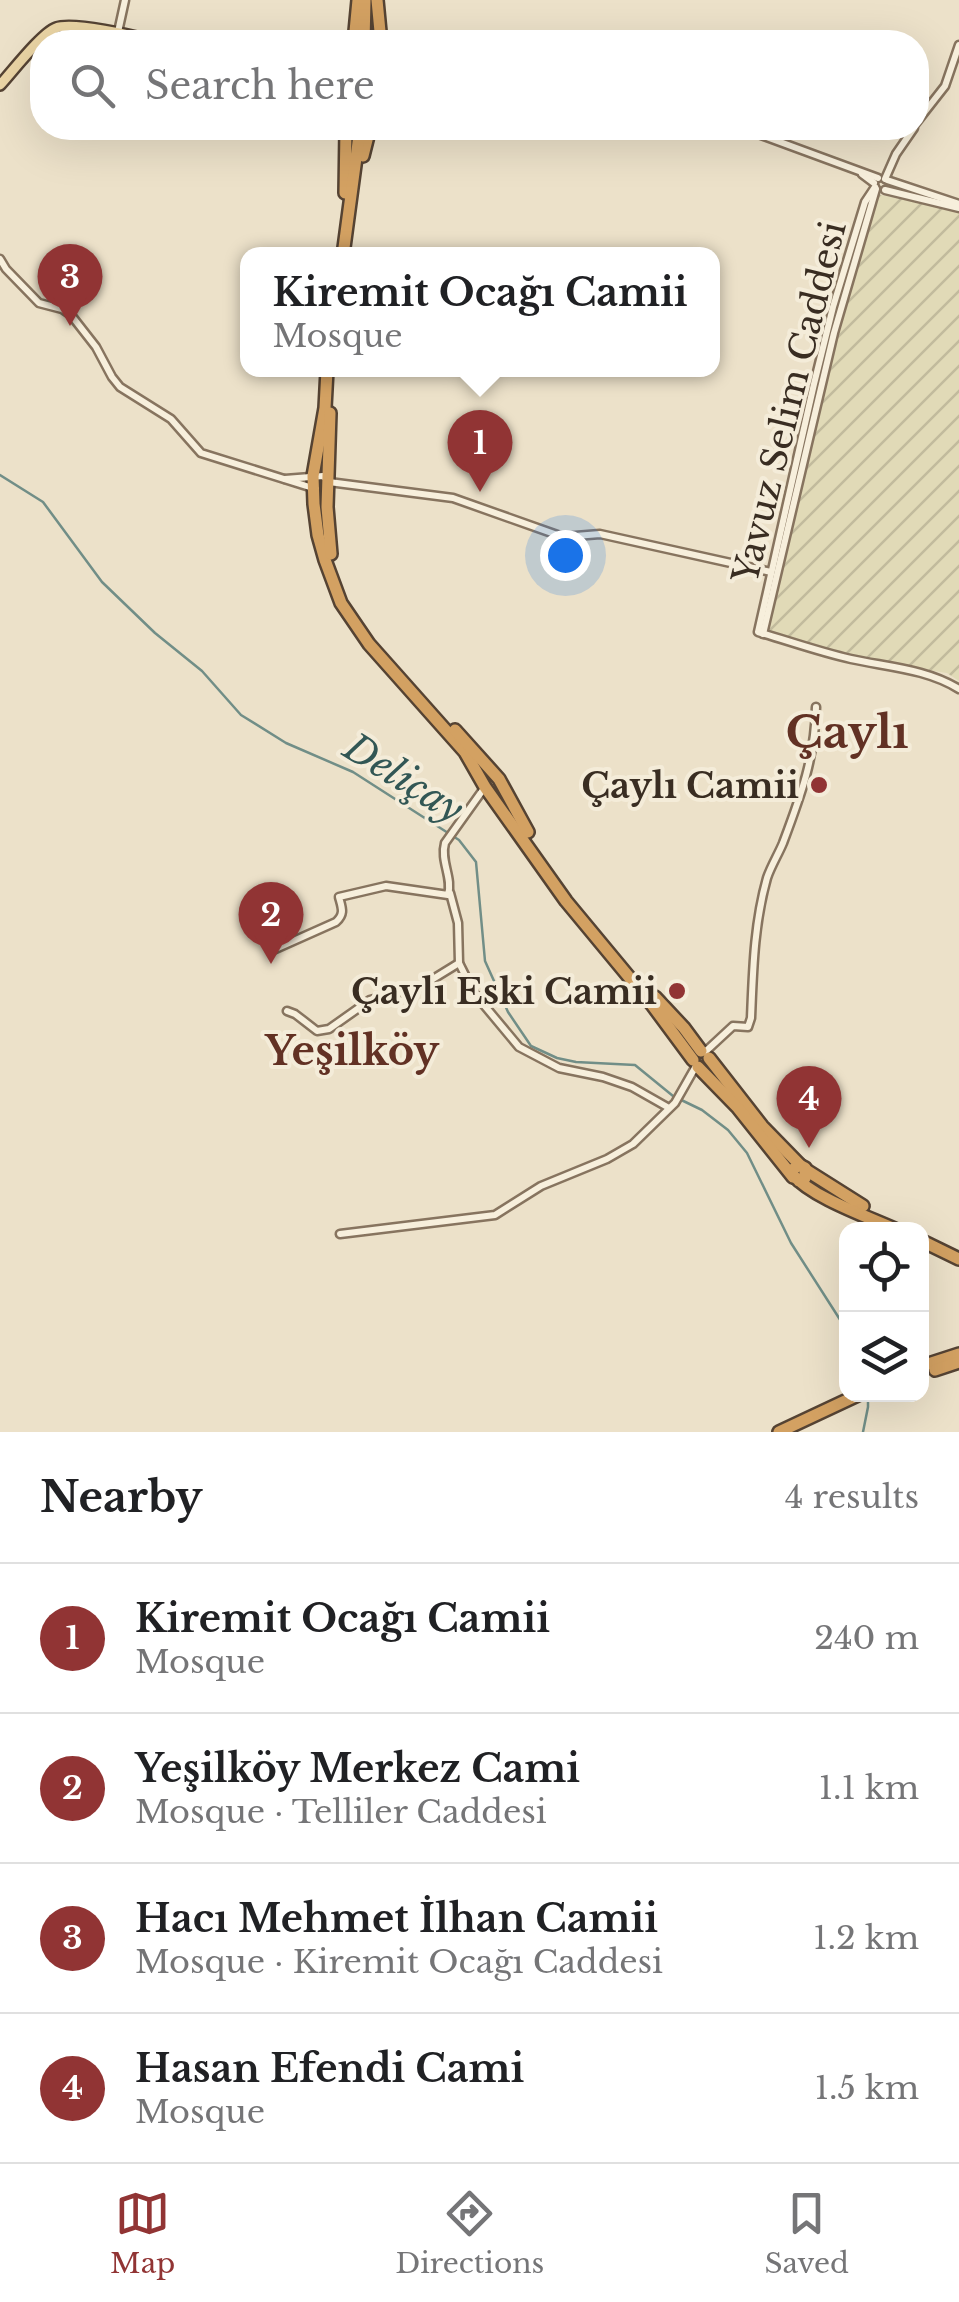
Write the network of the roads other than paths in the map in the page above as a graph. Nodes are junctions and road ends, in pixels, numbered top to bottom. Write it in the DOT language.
graph roads {
  1 [pos="125,0"];
  2 [pos="368,0"];
  3 [pos="51,30"];
  4 [pos="99,30"];
  5 [pos="118,30"];
  6 [pos="358,30"];
  7 [pos="367,30"];
  8 [pos="377,30"];
  9 [pos="959,45"];
  10 [pos="30,53"];
  11 [pos="0,85"];
  12 [pos="929,107"];
  13 [pos="346,140"];
  14 [pos="356,140"];
  15 [pos="367,140"];
  16 [pos="775,140"];
  17 [pos="905,140"];
  18 [pos="880,184"];
  19 [pos="959,206"];
  20 [pos="347,208"];
  21 [pos="341,247"];
  22 [pos="0,259"];
  23 [pos="329,377"];
  24 [pos="330,377"];
  25 [pos="818,385"];
  26 [pos="329,482"];
  27 [pos="314,483"];
  28 [pos="771,572"];
  29 [pos="761,633"];
  30 [pos="959,689"];
  31 [pos="816,707"];
  32 [pos="498,779"];
  33 [pos="486,786"];
  34 [pos="450,892"];
  35 [pos="271,951"];
  36 [pos="460,963"];
  37 [pos="287,1011"];
  38 [pos="700,1059"];
  39 [pos="672,1106"];
  40 [pos="800,1173"];
  41 [pos="879,1222"];
  42 [pos="895,1222"];
  43 [pos="340,1234"];
  44 [pos="929,1241"];
  45 [pos="959,1255"];
  46 [pos="959,1354"];
  47 [pos="959,1362"];
  48 [pos="929,1367"];
  49 [pos="929,1368"];
  50 [pos="839,1401"];
  51 [pos="840,1402"];
  52 [pos="768,1432"];
  53 [pos="779,1432"];
  1 -- 5 [label="street"];
  2 -- 6 [label="highway"];
  2 -- 7 [label="highway"];
  2 -- 8 [label="highway"];
  3 -- 4 [label="main road"];
  9 -- 12 [label="street, Yavuz Selim Caddesi"];
  10 -- 11 [label="main road"];
  13 -- 20 [label="highway"];
  14 -- 20 [label="highway"];
  15 -- 20 [label="highway"];
  16 -- 18 [label="street"];
  17 -- 18 [label="street, Yavuz Selim Caddesi"];
  18 -- 19 [label="street"];
  18 -- 25 [label="street, Yavuz Selim Caddesi"];
  20 -- 21 [label="highway"];
  22 -- 27 [label="street"];
  23 -- 27 [label="highway"];
  24 -- 26 [label="highway"];
  25 -- 28 [label="street, Yavuz Selim Caddesi"];
  25 -- 29 [label="street, Yavuz Selim Caddesi"];
  26 -- 27 [label="street"];
  26 -- 27 [label="street"];
  26 -- 28 [label="street"];
  26 -- 32 [label="highway"];
  27 -- 33 [label="highway"];
  28 -- 29 [label="street, Yavuz Selim Caddesi"];
  29 -- 30 [label="street"];
  31 -- 38 [label="street"];
  32 -- 33 [label="highway"];
  32 -- 38 [label="highway"];
  33 -- 34 [label="street"];
  33 -- 38 [label="highway"];
  34 -- 35 [label="street"];
  34 -- 36 [label="street"];
  36 -- 37 [label="street"];
  36 -- 39 [label="street"];
  38 -- 39 [label="street"];
  38 -- 40 [label="highway"];
  39 -- 43 [label="street"];
  40 -- 41 [label="highway"];
  40 -- 42 [label="highway"];
  44 -- 45 [label="highway"];
  46 -- 48 [label="highway"];
  47 -- 49 [label="highway"];
  50 -- 52 [label="highway"];
  51 -- 53 [label="highway"];
}
